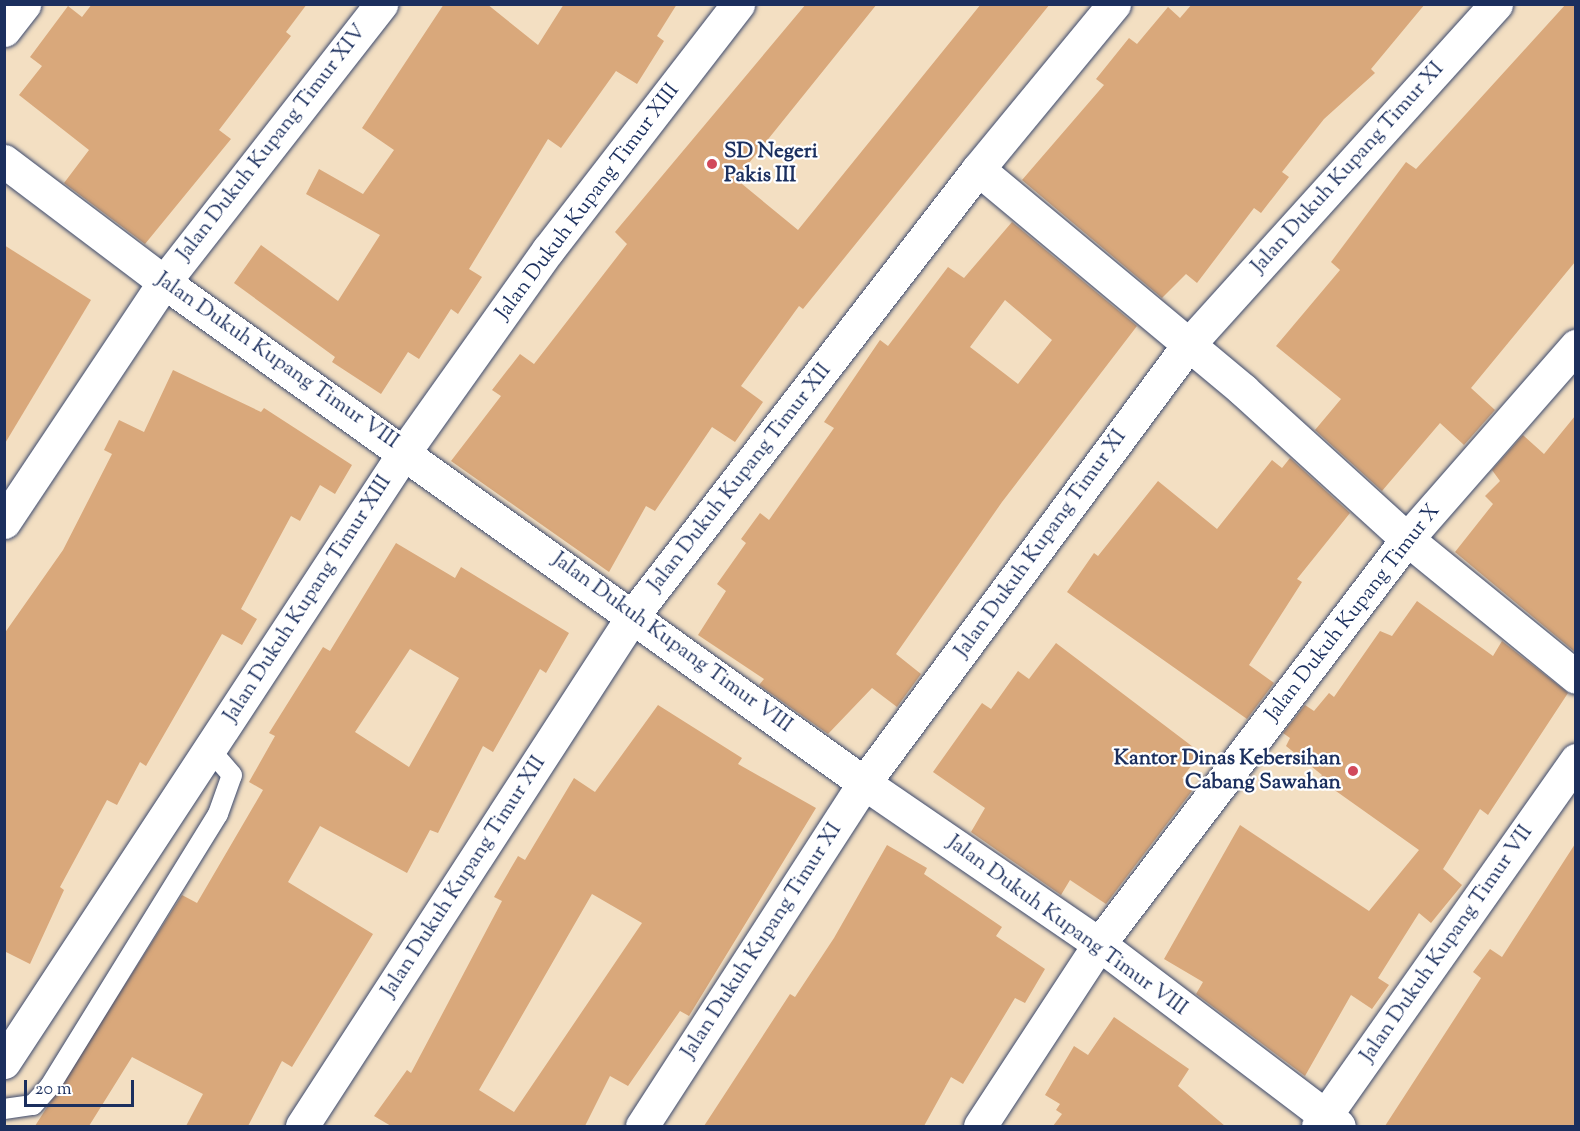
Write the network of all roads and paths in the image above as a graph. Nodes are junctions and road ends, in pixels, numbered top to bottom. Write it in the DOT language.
graph roads {
  1 [pos="24,4"];
  2 [pos="381,4"];
  3 [pos="738,4"];
  4 [pos="1113,4"];
  5 [pos="1496,4"];
  6 [pos="4,30"];
  7 [pos="4,161"];
  8 [pos="978,169"];
  9 [pos="164,282"];
  10 [pos="1189,344"];
  11 [pos="1575,346"];
  12 [pos="405,451"];
  13 [pos="4,522"];
  14 [pos="1407,539"];
  15 [pos="634,614"];
  16 [pos="1575,677"];
  17 [pos="210,750"];
  18 [pos="1575,760"];
  19 [pos="864,783"];
  20 [pos="1099,944"];
  21 [pos="4,1062"];
  22 [pos="4,1109"];
  23 [pos="1327,1123"];
  24 [pos="302,1126"];
  25 [pos="642,1126"];
  26 [pos="980,1126"];
  1 -- 6 [label="street"];
  2 -- 9 [label="street, Jalan Dukuh Kupang Timur XIV"];
  3 -- 12 [label="street, Jalan Dukuh Kupang Timur XIII"];
  4 -- 8 [label="street, Jalan Dukuh Kupang Timur XII"];
  5 -- 10 [label="street, Jalan Dukuh Kupang Timur XI"];
  7 -- 9 [label="street, Jalan Dukuh Kupang Timur VIII"];
  8 -- 10 [label="street"];
  8 -- 15 [label="street, Jalan Dukuh Kupang Timur XII"];
  9 -- 12 [label="street, Jalan Dukuh Kupang Timur VIII"];
  9 -- 13 [label="street, Jalan Dukuh Kupang Timur XIV"];
  10 -- 14 [label="street"];
  10 -- 19 [label="street, Jalan Dukuh Kupang Timur XI"];
  11 -- 14 [label="street, Jalan Dukuh Kupang Timur X"];
  12 -- 15 [label="street, Jalan Dukuh Kupang Timur VIII"];
  12 -- 17 [label="street, Jalan Dukuh Kupang Timur XIII"];
  14 -- 16 [label="street"];
  14 -- 20 [label="street, Jalan Dukuh Kupang Timur X"];
  15 -- 19 [label="street, Jalan Dukuh Kupang Timur VIII"];
  15 -- 24 [label="street, Jalan Dukuh Kupang Timur XII"];
  17 -- 21 [label="street, Jalan Dukuh Kupang Timur XIII"];
  17 -- 22 [label="lane"];
  18 -- 23 [label="street, Jalan Dukuh Kupang Timur VII"];
  19 -- 20 [label="street, Jalan Dukuh Kupang Timur VIII"];
  19 -- 25 [label="street, Jalan Dukuh Kupang Timur XI"];
  20 -- 23 [label="street, Jalan Dukuh Kupang Timur VIII"];
  20 -- 26 [label="street, Jalan Dukuh Kupang Timur X"];
}
